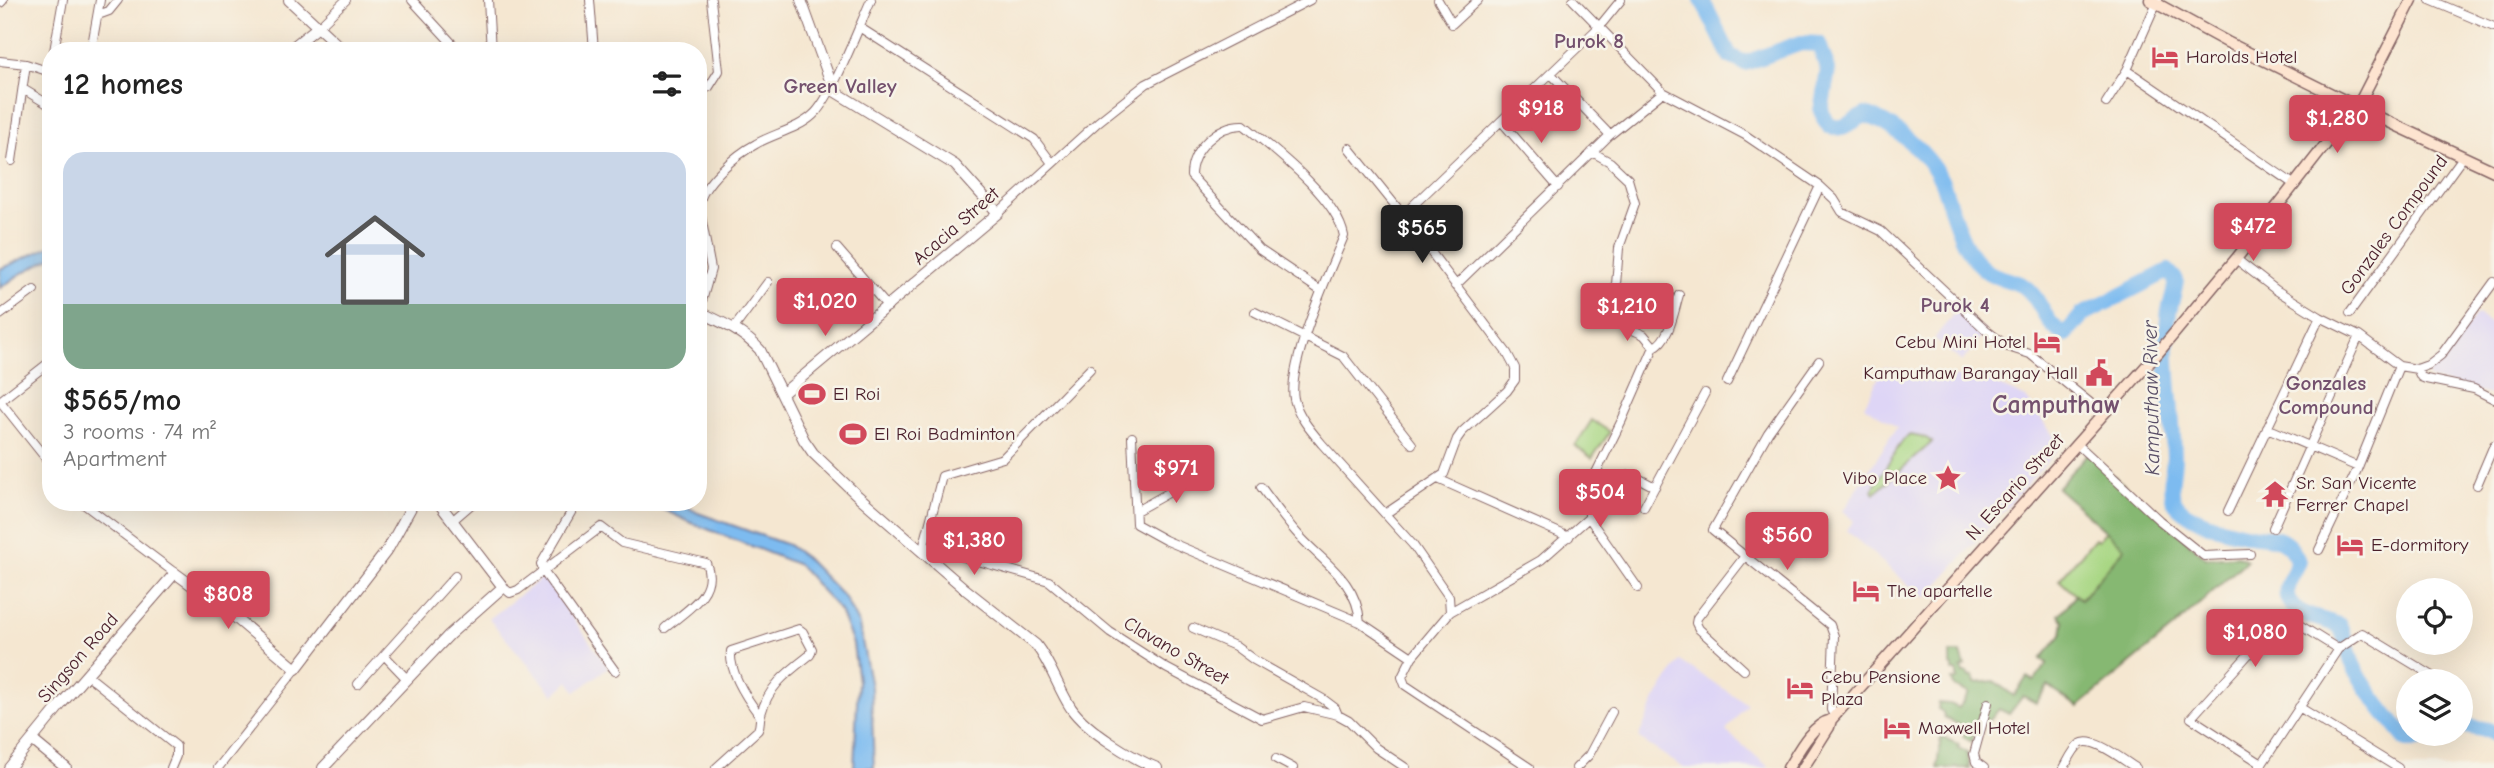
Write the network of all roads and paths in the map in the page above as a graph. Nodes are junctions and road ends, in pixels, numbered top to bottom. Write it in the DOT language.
graph roads {
  1 [pos="100,0"];
  2 [pos="118,0"];
  3 [pos="289,0"];
  4 [pos="346,0"];
  5 [pos="412,0"];
  6 [pos="488,0"];
  7 [pos="590,0"];
  8 [pos="711,0"];
  9 [pos="801,0"];
  10 [pos="872,0"];
  11 [pos="1310,0"];
  12 [pos="1438,0"];
  13 [pos="1478,0"];
  14 [pos="1573,0"];
  15 [pos="1621,0"];
  16 [pos="2412,0"];
  17 [pos="2430,0"];
  18 [pos="2155,1"];
  19 [pos="60,2"];
  20 [pos="99,15"];
  21 [pos="318,27"];
  22 [pos="859,27"];
  23 [pos="1599,27"];
  24 [pos="2494,27"];
  25 [pos="55,42"];
  26 [pos="93,42"];
  27 [pos="299,42"];
  28 [pos="334,42"];
  29 [pos="451,42"];
  30 [pos="490,42"];
  31 [pos="593,42"];
  32 [pos="0,61"];
  33 [pos="26,64"];
  34 [pos="42,69"];
  35 [pos="2127,70"];
  36 [pos="1551,74"];
  37 [pos="832,85"];
  38 [pos="707,88"];
  39 [pos="23,89"];
  40 [pos="1663,92"];
  41 [pos="42,101"];
  42 [pos="2106,103"];
  43 [pos="2357,106"];
  44 [pos="1501,121"];
  45 [pos="1610,135"];
  46 [pos="1349,148"];
  47 [pos="1592,152"];
  48 [pos="2463,157"];
  49 [pos="12,161"];
  50 [pos="1052,163"];
  51 [pos="2494,171"];
  52 [pos="1820,186"];
  53 [pos="2295,186"];
  54 [pos="1558,187"];
  55 [pos="707,189"];
  56 [pos="998,213"];
  57 [pos="1403,215"];
  58 [pos="837,248"];
  59 [pos="707,252"];
  60 [pos="2236,259"];
  61 [pos="707,280"];
  62 [pos="768,282"];
  63 [pos="2494,282"];
  64 [pos="1455,286"];
  65 [pos="34,289"];
  66 [pos="1321,291"];
  67 [pos="1679,295"];
  68 [pos="888,307"];
  69 [pos="1255,312"];
  70 [pos="2350,313"];
  71 [pos="0,315"];
  72 [pos="707,315"];
  73 [pos="2320,317"];
  74 [pos="734,328"];
  75 [pos="2359,336"];
  76 [pos="1305,338"];
  77 [pos="1654,347"];
  78 [pos="1819,361"];
  79 [pos="2399,366"];
  80 [pos="42,368"];
  81 [pos="1090,369"];
  82 [pos="2417,369"];
  83 [pos="1727,382"];
  84 [pos="783,393"];
  85 [pos="1705,393"];
  86 [pos="2494,398"];
  87 [pos="0,401"];
  88 [pos="2104,414"];
  89 [pos="2267,428"];
  90 [pos="1132,438"];
  91 [pos="1412,444"];
  92 [pos="2077,444"];
  93 [pos="2494,445"];
  94 [pos="42,447"];
  95 [pos="2311,447"];
  96 [pos="2358,467"];
  97 [pos="1202,474"];
  98 [pos="1438,479"];
  99 [pos="2477,485"];
  100 [pos="1261,487"];
  101 [pos="1655,487"];
  102 [pos="1644,508"];
  103 [pos="92,511"];
  104 [pos="409,511"];
  105 [pos="445,511"];
  106 [pos="464,511"];
  107 [pos="572,511"];
  108 [pos="1136,511"];
  109 [pos="2228,511"];
  110 [pos="1385,514"];
  111 [pos="1590,518"];
  112 [pos="452,521"];
  113 [pos="2273,528"];
  114 [pos="1569,537"];
  115 [pos="923,548"];
  116 [pos="2319,550"];
  117 [pos="2250,554"];
  118 [pos="1745,556"];
  119 [pos="543,571"];
  120 [pos="175,573"];
  121 [pos="455,576"];
  122 [pos="503,587"];
  123 [pos="1638,587"];
  124 [pos="1450,612"];
  125 [pos="1360,622"];
  126 [pos="665,628"];
  127 [pos="1193,628"];
  128 [pos="2339,647"];
  129 [pos="384,655"];
  130 [pos="1412,657"];
  131 [pos="296,669"];
  132 [pos="2419,669"];
  133 [pos="1744,670"];
  134 [pos="615,671"];
  135 [pos="87,675"];
  136 [pos="406,678"];
  137 [pos="358,684"];
  138 [pos="1988,703"];
  139 [pos="2299,707"];
  140 [pos="1612,712"];
  141 [pos="1338,715"];
  142 [pos="760,716"];
  143 [pos="1833,718"];
  144 [pos="32,740"];
  145 [pos="1276,758"];
  146 [pos="2261,766"];
  147 [pos="9,768"];
  148 [pos="66,768"];
  149 [pos="171,768"];
  150 [pos="218,768"];
  151 [pos="323,768"];
  152 [pos="716,768"];
  153 [pos="1157,768"];
  154 [pos="1293,768"];
  155 [pos="1406,768"];
  156 [pos="1530,768"];
  157 [pos="1576,768"];
  158 [pos="1788,768"];
  159 [pos="1802,768"];
  160 [pos="1984,768"];
  161 [pos="2064,768"];
  162 [pos="2136,768"];
  163 [pos="2398,768"];
  1 -- 20 [label="street"];
  2 -- 20 [label="street"];
  3 -- 21 [label="street"];
  4 -- 21 [label="street"];
  5 -- 29 [label="street"];
  6 -- 30 [label="street"];
  7 -- 31 [label="street"];
  8 -- 38 [label="street"];
  9 -- 37 [label="street"];
  10 -- 22 [label="street"];
  11 -- 50 [label="street, Acacia Street"];
  12 -- 13 [label="street"];
  14 -- 23 [label="street"];
  15 -- 23 [label="street"];
  16 -- 43 [label="main road, N. Escario Street"];
  17 -- 24 [label="street"];
  18 -- 35 [label="street"];
  18 -- 43 [label="main road"];
  19 -- 25 [label="street"];
  20 -- 26 [label="street"];
  21 -- 27 [label="street"];
  21 -- 28 [label="street"];
  22 -- 37 [label="street"];
  22 -- 50 [label="street"];
  23 -- 36 [label="street"];
  23 -- 40 [label="street"];
  32 -- 33 [label="street"];
  33 -- 34 [label="street"];
  33 -- 39 [label="street"];
  35 -- 42 [label="street"];
  35 -- 53 [label="street"];
  36 -- 44 [label="street"];
  36 -- 45 [label="street"];
  37 -- 55 [label="street"];
  37 -- 56 [label="street"];
  39 -- 41 [label="street"];
  39 -- 49 [label="street"];
  40 -- 45 [label="street"];
  40 -- 52 [label="street"];
  43 -- 48 [label="main road"];
  43 -- 53 [label="main road, N. Escario Street"];
  44 -- 54 [label="street"];
  44 -- 57 [label="street"];
  45 -- 47 [label="street"];
  46 -- 57 [label="street"];
  47 -- 54 [label="street"];
  47 -- 77 [label="street"];
  48 -- 51 [label="main road"];
  48 -- 70 [label="street, Gonzales Compound"];
  50 -- 56 [label="street, Acacia Street"];
  52 -- 83 [label="street"];
  52 -- 88 [label="street"];
  53 -- 60 [label="main road, N. Escario Street"];
  54 -- 64 [label="street"];
  56 -- 68 [label="street, Acacia Street"];
  57 -- 64 [label="street"];
  58 -- 68 [label="street"];
  59 -- 61 [label="street"];
  60 -- 73 [label="street"];
  60 -- 88 [label="main road, N. Escario Street"];
  62 -- 74 [label="street"];
  63 -- 82 [label="street"];
  64 -- 98 [label="street"];
  65 -- 71 [label="street"];
  66 -- 66 [label="street"];
  66 -- 76 [label="street"];
  67 -- 77 [label="street"];
  68 -- 84 [label="street, Acacia Street"];
  69 -- 76 [label="street"];
  72 -- 74 [label="street"];
  73 -- 75 [label="street"];
  73 -- 89 [label="street"];
  74 -- 84 [label="street"];
  75 -- 79 [label="street"];
  75 -- 95 [label="street"];
  76 -- 91 [label="street"];
  76 -- 110 [label="street"];
  77 -- 111 [label="street"];
  78 -- 118 [label="street"];
  79 -- 82 [label="street"];
  79 -- 96 [label="street"];
  80 -- 87 [label="street"];
  81 -- 115 [label="street"];
  82 -- 86 [label="street"];
  84 -- 115 [label="street"];
  85 -- 101 [label="street"];
  87 -- 94 [label="street"];
  88 -- 92 [label="main road, N. Escario Street"];
  89 -- 95 [label="street"];
  89 -- 109 [label="street"];
  90 -- 108 [label="street"];
  92 -- 117 [label="street"];
  92 -- 143 [label="main road, N. Escario Street"];
  93 -- 99 [label="street"];
  95 -- 96 [label="street"];
  95 -- 113 [label="street"];
  96 -- 116 [label="street"];
  97 -- 108 [label="street"];
  98 -- 110 [label="street"];
  98 -- 114 [label="street"];
  100 -- 125 [label="street"];
  101 -- 102 [label="street"];
  101 -- 111 [label="street"];
  103 -- 120 [label="street"];
  104 -- 131 [label="street"];
  105 -- 112 [label="street"];
  106 -- 112 [label="street"];
  107 -- 119 [label="street"];
  108 -- 125 [label="street"];
  110 -- 124 [label="street"];
  111 -- 114 [label="street"];
  111 -- 123 [label="street"];
  112 -- 122 [label="street"];
  114 -- 124 [label="street"];
  115 -- 141 [label="street, Clavano Street"];
  115 -- 153 [label="street"];
  118 -- 133 [label="street"];
  118 -- 143 [label="street"];
  119 -- 122 [label="street"];
  119 -- 126 [label="street"];
  119 -- 134 [label="street"];
  120 -- 131 [label="street"];
  120 -- 135 [label="street, Singson Road"];
  121 -- 129 [label="street"];
  122 -- 136 [label="street"];
  124 -- 130 [label="street"];
  125 -- 130 [label="street"];
  127 -- 141 [label="street"];
  128 -- 132 [label="street"];
  128 -- 139 [label="street"];
  128 -- 146 [label="street"];
  129 -- 136 [label="street"];
  129 -- 137 [label="street"];
  130 -- 156 [label="street"];
  131 -- 150 [label="street"];
  135 -- 144 [label="street, Singson Road"];
  135 -- 149 [label="street"];
  136 -- 151 [label="street"];
  138 -- 160 [label="street"];
  139 -- 146 [label="street"];
  139 -- 163 [label="street"];
  140 -- 157 [label="street"];
  141 -- 155 [label="street, Clavano Street"];
  142 -- 142 [label="street"];
  142 -- 152 [label="street"];
  143 -- 158 [label="main road, N. Escario Street"];
  143 -- 159 [label="main road, N. Escario Street"];
  144 -- 147 [label="street, Singson Road"];
  144 -- 148 [label="street"];
  145 -- 154 [label="street"];
  161 -- 162 [label="street"];
}
